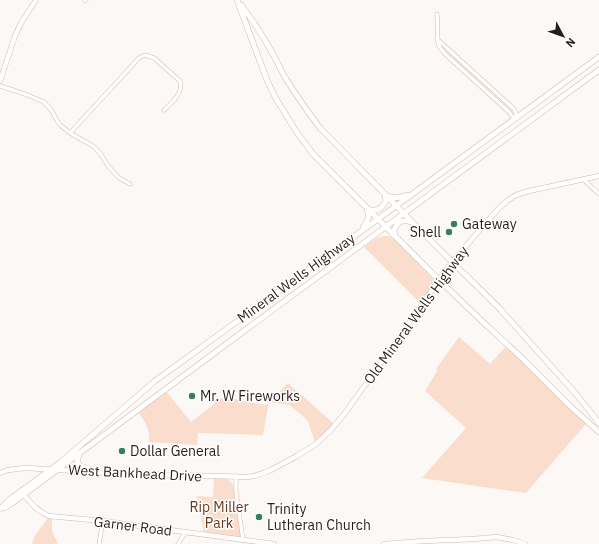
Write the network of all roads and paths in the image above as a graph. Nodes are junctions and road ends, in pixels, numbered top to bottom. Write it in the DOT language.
graph roads {
  1 [pos="36,0"];
  2 [pos="237,0"];
  3 [pos="437,14"];
  4 [pos="437,39"];
  5 [pos="599,57"];
  6 [pos="599,70"];
  7 [pos="0,81"];
  8 [pos="0,86"];
  9 [pos="490,87"];
  10 [pos="487,92"];
  11 [pos="164,110"];
  12 [pos="516,118"];
  13 [pos="70,133"];
  14 [pos="599,176"];
  15 [pos="583,179"];
  16 [pos="130,184"];
  17 [pos="385,194"];
  18 [pos="599,194"];
  19 [pos="411,195"];
  20 [pos="415,205"];
  21 [pos="396,206"];
  22 [pos="367,208"];
  23 [pos="404,214"];
  24 [pos="378,219"];
  25 [pos="412,222"];
  26 [pos="386,227"];
  27 [pos="357,234"];
  28 [pos="396,237"];
  29 [pos="370,239"];
  30 [pos="452,262"];
  31 [pos="439,280"];
  32 [pos="599,423"];
  33 [pos="599,432"];
  34 [pos="80,454"];
  35 [pos="51,469"];
  36 [pos="59,470"];
  37 [pos="96,471"];
  38 [pos="269,471"];
  39 [pos="0,473"];
  40 [pos="236,477"];
  41 [pos="24,495"];
  42 [pos="0,509"];
  43 [pos="103,521"];
  44 [pos="185,533"];
  45 [pos="242,542"];
  46 [pos="99,544"];
  47 [pos="178,544"];
  48 [pos="274,544"];
  49 [pos="384,544"];
  50 [pos="525,544"];
  1 -- 7 [label="street"];
  2 -- 17 [label="main road"];
  2 -- 22 [label="main road"];
  3 -- 4 [label="street"];
  4 -- 9 [label="street"];
  4 -- 10 [label="street"];
  5 -- 12 [label="main road, Mineral Wells Highway"];
  6 -- 20 [label="main road, Mineral Wells Highway"];
  8 -- 13 [label="street"];
  9 -- 10 [label="street"];
  9 -- 12 [label="street"];
  10 -- 12 [label="street"];
  11 -- 13 [label="street"];
  12 -- 19 [label="main road, Mineral Wells Highway"];
  13 -- 16 [label="street"];
  14 -- 15 [label="street, Old Mineral Wells Highway"];
  15 -- 18 [label="street"];
  15 -- 30 [label="street, Old Mineral Wells Highway"];
  17 -- 19 [label="main road"];
  17 -- 21 [label="main road"];
  17 -- 22 [label="main road"];
  19 -- 21 [label="main road, Mineral Wells Highway"];
  20 -- 23 [label="main road, Mineral Wells Highway"];
  20 -- 25 [label="main road"];
  21 -- 23 [label="main road"];
  21 -- 24 [label="main road, Mineral Wells Highway"];
  22 -- 24 [label="main road"];
  22 -- 27 [label="main road"];
  23 -- 25 [label="main road"];
  23 -- 26 [label="main road, Mineral Wells Highway"];
  24 -- 26 [label="main road"];
  24 -- 27 [label="main road, Mineral Wells Highway"];
  25 -- 28 [label="main road"];
  25 -- 30 [label="main road"];
  26 -- 28 [label="main road"];
  26 -- 29 [label="main road, Mineral Wells Highway"];
  27 -- 35 [label="main road, Mineral Wells Highway"];
  28 -- 29 [label="main road"];
  28 -- 31 [label="main road"];
  29 -- 34 [label="main road, Mineral Wells Highway"];
  30 -- 31 [label="street, Old Mineral Wells Highway"];
  30 -- 32 [label="main road"];
  31 -- 33 [label="main road"];
  31 -- 38 [label="street, Old Mineral Wells Highway"];
  34 -- 36 [label="main road, Mineral Wells Highway"];
  34 -- 37 [label="main road"];
  35 -- 36 [label="street, West Bankhead Drive"];
  35 -- 39 [label="street, West Bankhead Drive"];
  35 -- 42 [label="main road, Mineral Wells Highway"];
  36 -- 37 [label="street, West Bankhead Drive"];
  36 -- 41 [label="main road, Mineral Wells Highway"];
  37 -- 40 [label="street, West Bankhead Drive"];
  38 -- 40 [label="street, West Bankhead Drive"];
  40 -- 45 [label="street"];
  41 -- 42 [label="main road, Mineral Wells Highway"];
  41 -- 43 [label="street, Garner Road"];
  43 -- 44 [label="street, Garner Road"];
  43 -- 46 [label="street"];
  44 -- 45 [label="street, Garner Road"];
  44 -- 47 [label="street"];
  45 -- 48 [label="street, Garner Road"];
  49 -- 50 [label="street"];
}
